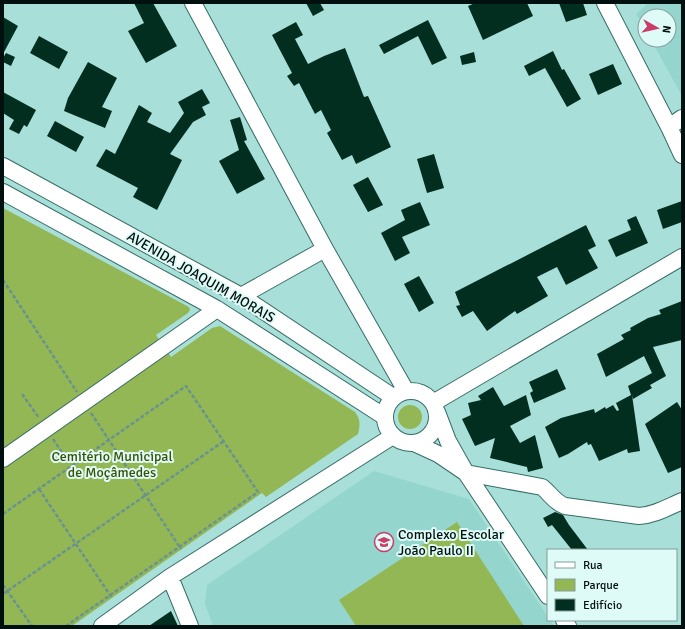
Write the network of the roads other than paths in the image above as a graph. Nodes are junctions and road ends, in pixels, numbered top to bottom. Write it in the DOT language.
graph roads {
  1 [pos="193,3"];
  2 [pos="605,3"];
  3 [pos="676,123"];
  4 [pos="682,155"];
  5 [pos="3,166"];
  6 [pos="3,192"];
  7 [pos="325,249"];
  8 [pos="682,257"];
  9 [pos="241,296"];
  10 [pos="217,310"];
  11 [pos="400,394"];
  12 [pos="435,408"];
  13 [pos="385,417"];
  14 [pos="393,436"];
  15 [pos="414,443"];
  16 [pos="3,459"];
  17 [pos="466,473"];
  18 [pos="682,501"];
  19 [pos="170,577"];
  20 [pos="547,594"];
  21 [pos="102,626"];
  22 [pos="190,626"];
  1 -- 7 [label="street"];
  2 -- 3 [label="street"];
  3 -- 4 [label="street"];
  5 -- 9 [label="street, AVENIDA JOAQUIM MORAIS"];
  6 -- 10 [label="street, AVENIDA JOAQUIM MORAIS"];
  7 -- 9 [label="street"];
  7 -- 11 [label="street"];
  8 -- 12 [label="street"];
  9 -- 11 [label="street, AVENIDA JOAQUIM MORAIS"];
  10 -- 13 [label="street, AVENIDA JOAQUIM MORAIS"];
  10 -- 16 [label="street"];
  11 -- 12 [label="street"];
  11 -- 13 [label="street"];
  12 -- 15 [label="street"];
  12 -- 17 [label="street"];
  13 -- 14 [label="street"];
  14 -- 15 [label="street"];
  14 -- 19 [label="street"];
  15 -- 17 [label="street"];
  17 -- 18 [label="street"];
  17 -- 20 [label="street"];
  19 -- 21 [label="street"];
  19 -- 22 [label="street"];
}
